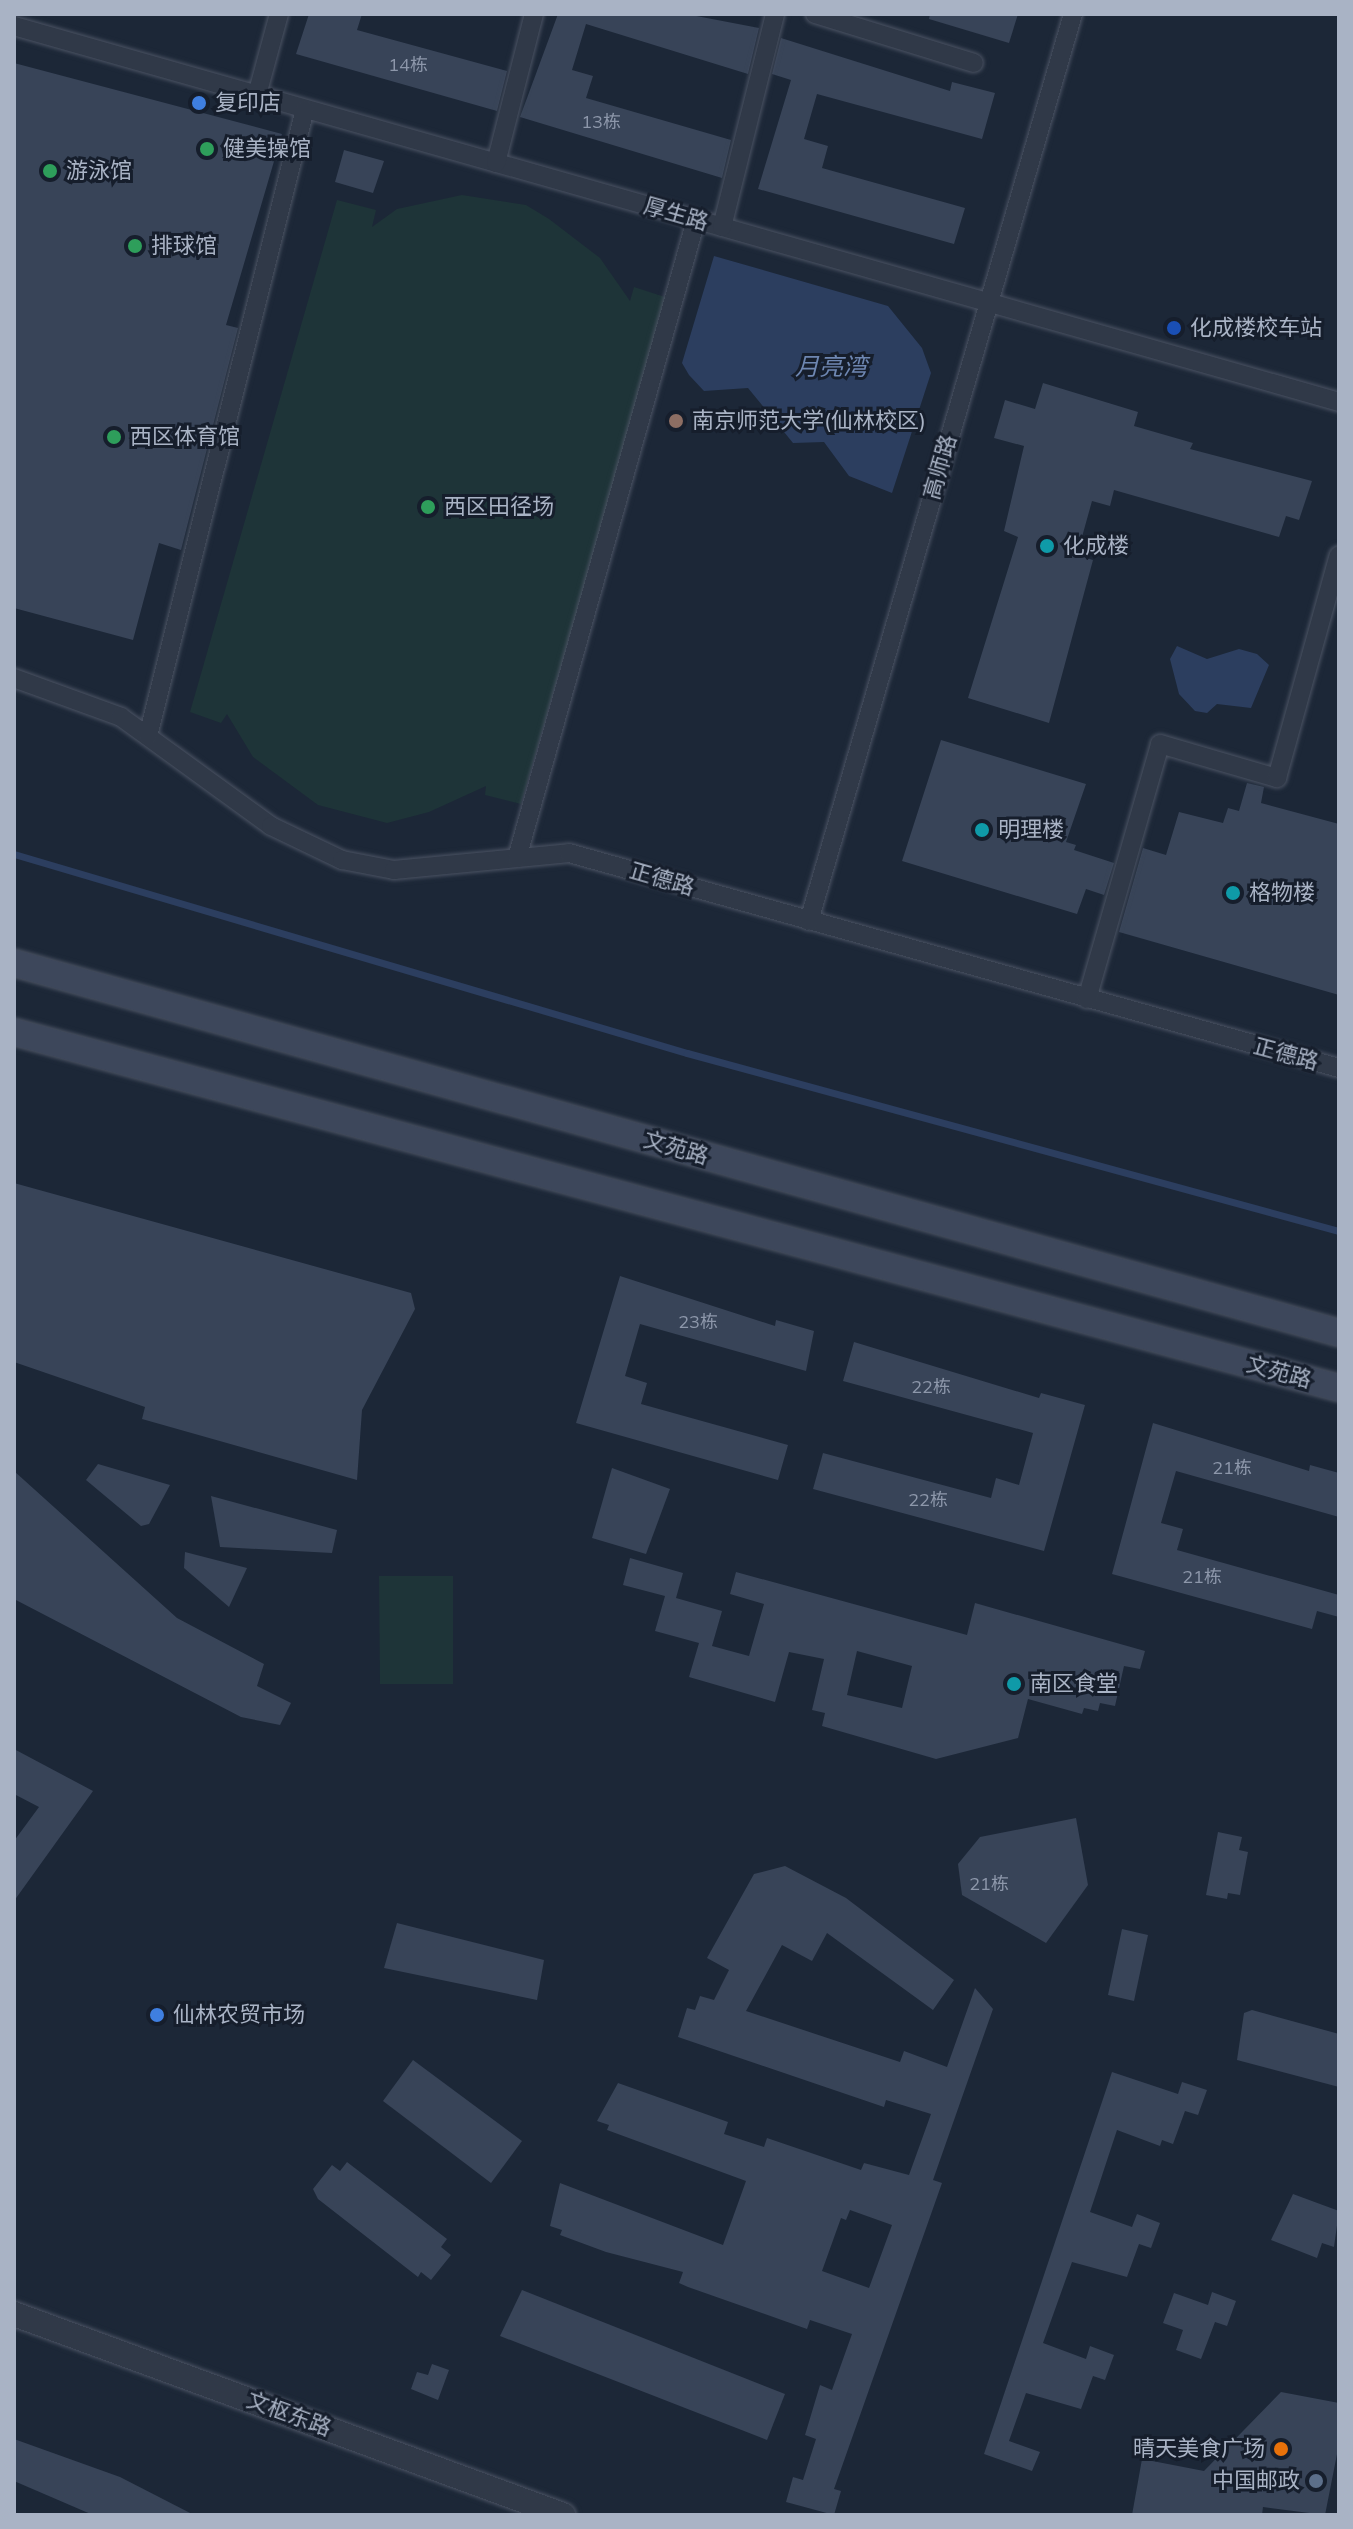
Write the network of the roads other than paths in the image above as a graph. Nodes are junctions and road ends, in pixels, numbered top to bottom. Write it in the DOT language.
graph roads {
  1 [pos="279,14"];
  2 [pos="534,14"];
  3 [pos="775,14"];
  4 [pos="815,14"];
  5 [pos="1073,14"];
  6 [pos="14,26"];
  7 [pos="974,63"];
  8 [pos="257,95"];
  9 [pos="305,109"];
  10 [pos="496,163"];
  11 [pos="696,220"];
  12 [pos="722,227"];
  13 [pos="987,302"];
  14 [pos="1339,402"];
  15 [pos="1339,555"];
  16 [pos="14,678"];
  17 [pos="148,736"];
  18 [pos="517,858"];
  19 [pos="809,921"];
  20 [pos="14,963"];
  21 [pos="1087,999"];
  22 [pos="14,1032"];
  23 [pos="1339,1068"];
  24 [pos="1339,1333"];
  25 [pos="1339,1388"];
  26 [pos="14,2314"];
  27 [pos="563,2515"];
  1 -- 8 [label="street"];
  2 -- 10 [label="street"];
  3 -- 12 [label="street"];
  4 -- 7 [label="street"];
  5 -- 13 [label="street, 高师路"];
  6 -- 8 [label="street, 厚生路"];
  8 -- 9 [label="street, 厚生路"];
  9 -- 10 [label="street, 厚生路"];
  9 -- 17 [label="street"];
  10 -- 11 [label="street, 厚生路"];
  11 -- 12 [label="street, 厚生路"];
  11 -- 18 [label="street"];
  12 -- 13 [label="street, 厚生路"];
  13 -- 14 [label="street, 厚生路"];
  13 -- 19 [label="street, 高师路"];
  15 -- 21 [label="street"];
  16 -- 17 [label="street, 正德路"];
  17 -- 18 [label="street, 正德路"];
  18 -- 19 [label="street, 正德路"];
  19 -- 21 [label="street, 正德路"];
  20 -- 24 [label="main road, 文苑路"];
  21 -- 23 [label="street, 正德路"];
  22 -- 25 [label="main road, 文苑路"];
  26 -- 27 [label="street, 文枢东路"];
}
